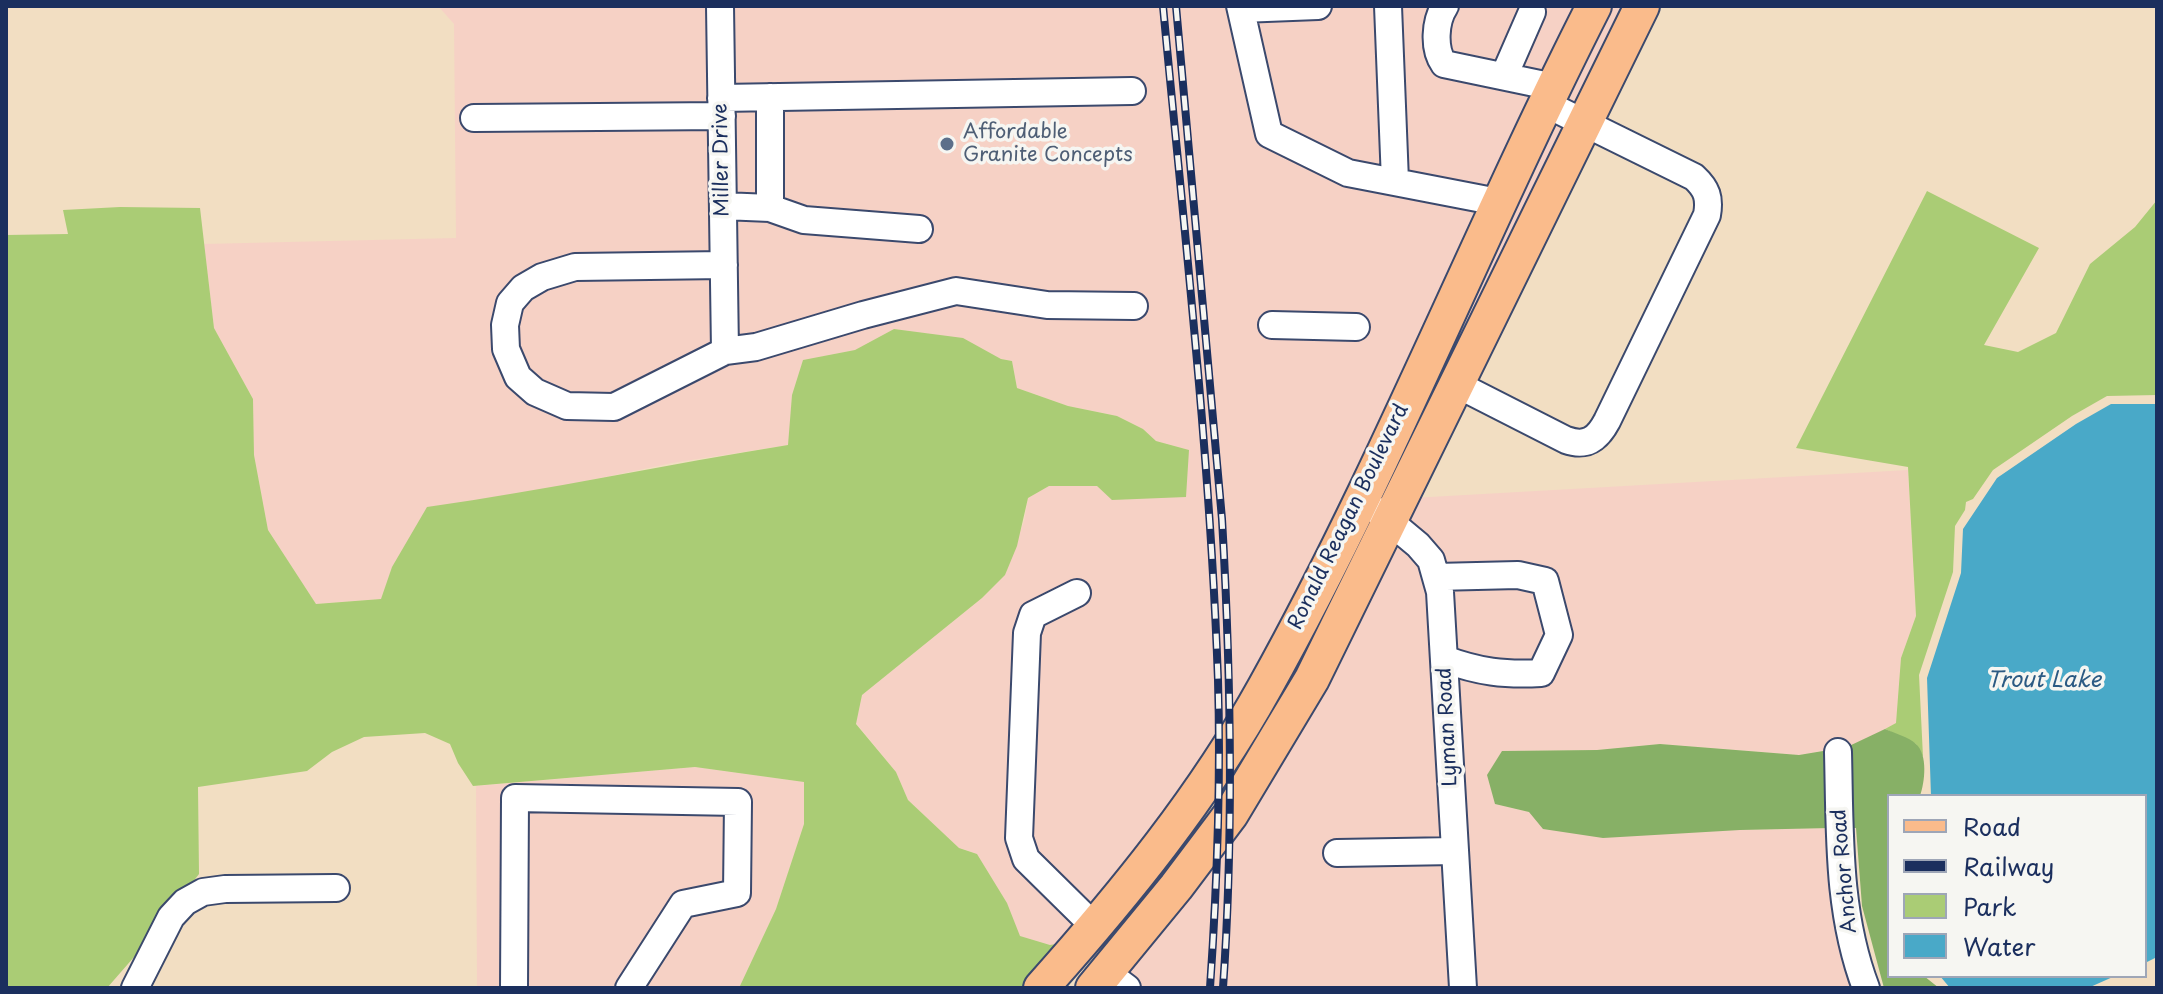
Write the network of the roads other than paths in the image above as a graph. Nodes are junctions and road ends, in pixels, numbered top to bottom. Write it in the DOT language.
graph roads {
  1 [pos="720,6"];
  2 [pos="1318,6"];
  3 [pos="1388,6"];
  4 [pos="1445,6"];
  5 [pos="1594,6"];
  6 [pos="1642,6"];
  7 [pos="1240,8"];
  8 [pos="1532,12"];
  9 [pos="1504,76"];
  10 [pos="1132,91"];
  11 [pos="1550,96"];
  12 [pos="770,97"];
  13 [pos="721,107"];
  14 [pos="474,118"];
  15 [pos="1585,123"];
  16 [pos="1395,181"];
  17 [pos="1498,202"];
  18 [pos="723,206"];
  19 [pos="770,208"];
  20 [pos="919,229"];
  21 [pos="724,265"];
  22 [pos="1134,306"];
  23 [pos="1272,325"];
  24 [pos="1356,327"];
  25 [pos="725,351"];
  26 [pos="1456,384"];
  27 [pos="1361,498"];
  28 [pos="1391,521"];
  29 [pos="1436,577"];
  30 [pos="1077,593"];
  31 [pos="1444,659"];
  32 [pos="1838,752"];
  33 [pos="1455,851"];
  34 [pos="1337,853"];
  35 [pos="336,888"];
  36 [pos="1095,927"];
  37 [pos="1109,983"];
  38 [pos="1466,986"];
  39 [pos="135,988"];
  40 [pos="514,988"];
  41 [pos="629,988"];
  42 [pos="1041,988"];
  43 [pos="1866,988"];
  1 -- 13 [label="street, Miller Drive"];
  2 -- 7 [label="street"];
  3 -- 16 [label="street"];
  4 -- 9 [label="street"];
  5 -- 11 [label="main road, Ronald Reagan Boulevard"];
  6 -- 15 [label="main road, Ronald Reagan Boulevard"];
  7 -- 16 [label="street"];
  8 -- 9 [label="street"];
  9 -- 11 [label="street"];
  10 -- 12 [label="street"];
  11 -- 15 [label="street"];
  11 -- 17 [label="main road, Ronald Reagan Boulevard"];
  12 -- 13 [label="street"];
  12 -- 19 [label="street"];
  13 -- 14 [label="street"];
  13 -- 18 [label="street, Miller Drive"];
  15 -- 26 [label="main road, Ronald Reagan Boulevard"];
  15 -- 26 [label="street"];
  16 -- 17 [label="street"];
  17 -- 27 [label="main road, Ronald Reagan Boulevard"];
  18 -- 19 [label="street"];
  18 -- 21 [label="street, Miller Drive"];
  19 -- 20 [label="street"];
  21 -- 25 [label="street, Miller Drive"];
  21 -- 25 [label="street"];
  22 -- 25 [label="street"];
  23 -- 24 [label="street"];
  26 -- 28 [label="main road, Ronald Reagan Boulevard"];
  27 -- 28 [label="street, Lyman Road"];
  27 -- 36 [label="main road, Ronald Reagan Boulevard"];
  28 -- 29 [label="street, Lyman Road"];
  28 -- 37 [label="main road, Ronald Reagan Boulevard"];
  29 -- 31 [label="street, Lyman Road"];
  29 -- 31 [label="street"];
  30 -- 36 [label="street"];
  31 -- 33 [label="street, Lyman Road"];
  32 -- 43 [label="street, Anchor Road"];
  33 -- 34 [label="street"];
  33 -- 38 [label="street, Lyman Road"];
  35 -- 39 [label="street"];
  36 -- 42 [label="main road, Ronald Reagan Boulevard"];
  40 -- 41 [label="street"];
}
